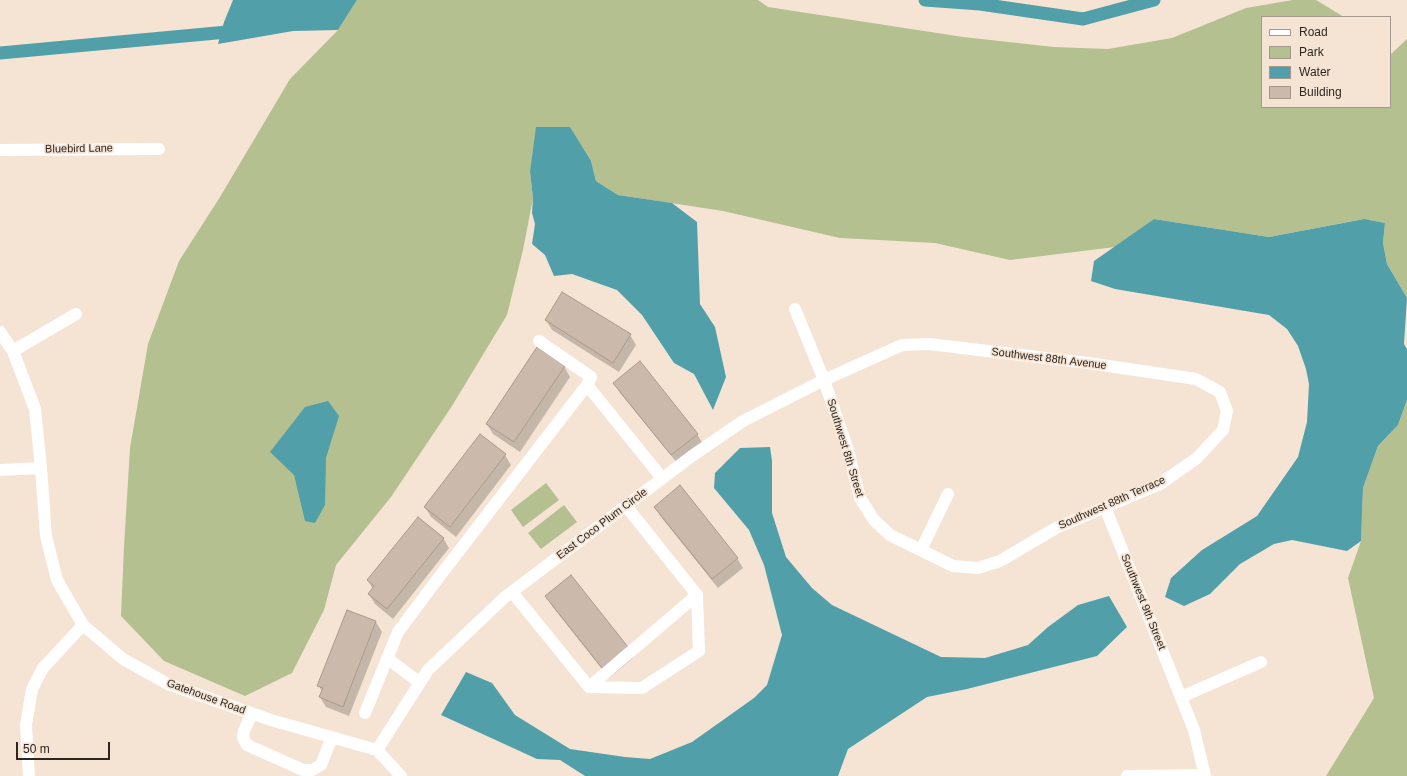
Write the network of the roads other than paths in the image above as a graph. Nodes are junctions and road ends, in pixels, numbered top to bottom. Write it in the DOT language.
graph roads {
  1 [pos="159,149"];
  2 [pos="0,150"];
  3 [pos="795,309"];
  4 [pos="76,314"];
  5 [pos="0,332"];
  6 [pos="539,341"];
  7 [pos="13,351"];
  8 [pos="876,357"];
  9 [pos="824,380"];
  10 [pos="587,385"];
  11 [pos="1220,392"];
  12 [pos="41,468"];
  13 [pos="0,470"];
  14 [pos="662,478"];
  15 [pos="948,494"];
  16 [pos="626,506"];
  17 [pos="1105,507"];
  18 [pos="921,550"];
  19 [pos="954,566"];
  20 [pos="512,592"];
  21 [pos="697,595"];
  22 [pos="83,625"];
  23 [pos="387,658"];
  24 [pos="1261,662"];
  25 [pos="420,684"];
  26 [pos="589,687"];
  27 [pos="1181,697"];
  28 [pos="252,713"];
  29 [pos="365,713"];
  30 [pos="332,737"];
  31 [pos="377,750"];
  32 [pos="29,776"];
  33 [pos="401,776"];
  34 [pos="1127,776"];
  35 [pos="1205,776"];
  1 -- 2 [label="street, Bluebird Lane"];
  3 -- 9 [label="street, Southwest 8th Street"];
  4 -- 7 [label="street"];
  5 -- 7 [label="street, Gatehouse Road"];
  6 -- 10 [label="street"];
  7 -- 12 [label="street, Gatehouse Road"];
  8 -- 9 [label="street, East Coco Plum Circle"];
  8 -- 11 [label="street, Southwest 88th Avenue"];
  9 -- 14 [label="street, East Coco Plum Circle"];
  9 -- 18 [label="street, Southwest 8th Street"];
  10 -- 14 [label="street"];
  10 -- 23 [label="street"];
  11 -- 17 [label="street, Southwest 88th Terrace"];
  12 -- 13 [label="street"];
  12 -- 22 [label="street, Gatehouse Road"];
  14 -- 16 [label="street, East Coco Plum Circle"];
  15 -- 18 [label="street"];
  16 -- 20 [label="street, East Coco Plum Circle"];
  16 -- 21 [label="street"];
  17 -- 19 [label="street, Southwest 88th Terrace"];
  17 -- 27 [label="street, Southwest 9th Street"];
  18 -- 19 [label="street, Southwest 8th Street"];
  20 -- 25 [label="street, East Coco Plum Circle"];
  20 -- 26 [label="street"];
  21 -- 26 [label="street"];
  21 -- 26 [label="street"];
  22 -- 28 [label="street, Gatehouse Road"];
  22 -- 32 [label="street"];
  23 -- 25 [label="street"];
  23 -- 29 [label="street"];
  24 -- 27 [label="street"];
  25 -- 31 [label="street, East Coco Plum Circle"];
  27 -- 35 [label="street, Southwest 9th Street"];
  28 -- 30 [label="street, Gatehouse Road"];
  28 -- 30 [label="street"];
  30 -- 31 [label="street, Gatehouse Road"];
  31 -- 33 [label="street"];
  34 -- 35 [label="street"];
}
